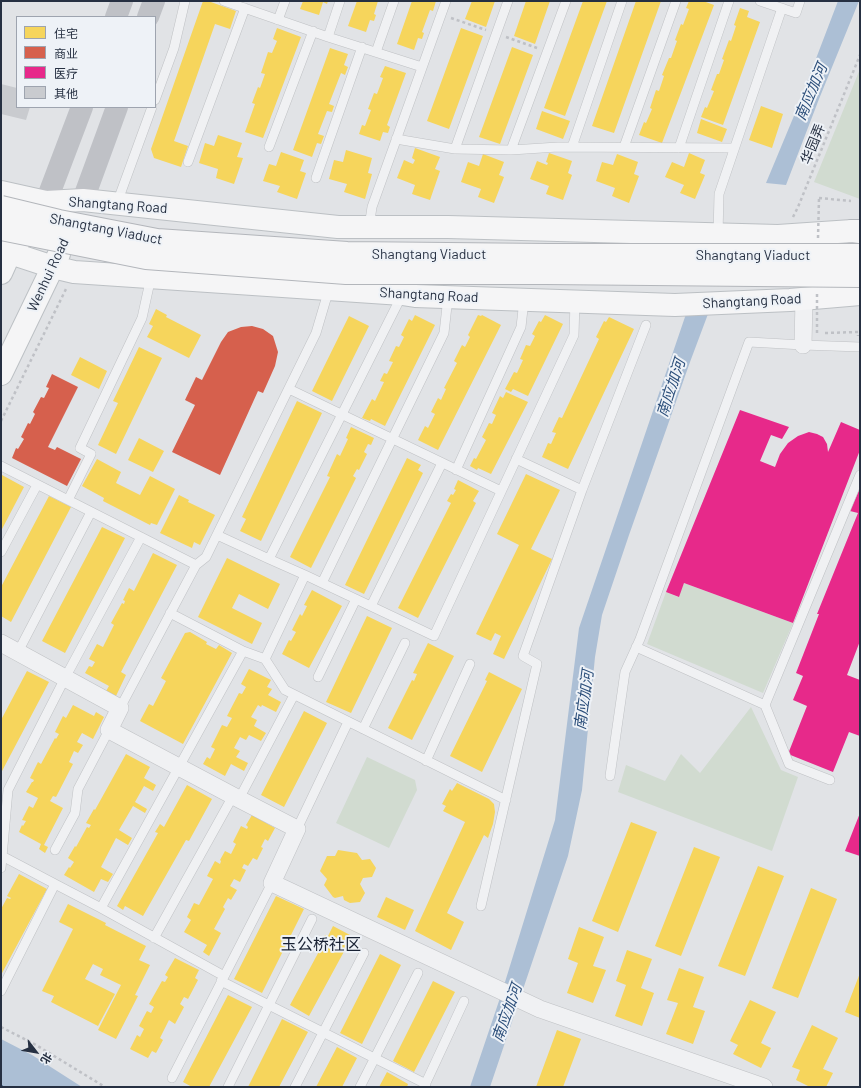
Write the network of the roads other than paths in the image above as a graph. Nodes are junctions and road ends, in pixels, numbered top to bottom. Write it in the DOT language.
graph roads {
  1 [pos="122,1"];
  2 [pos="154,1"];
  3 [pos="185,1"];
  4 [pos="285,1"];
  5 [pos="340,1"];
  6 [pos="394,1"];
  7 [pos="446,1"];
  8 [pos="508,1"];
  9 [pos="566,1"];
  10 [pos="622,1"];
  11 [pos="676,1"];
  12 [pos="729,1"];
  13 [pos="760,1"];
  14 [pos="800,1"];
  15 [pos="229,2"];
  16 [pos="245,8"];
  17 [pos="782,8"];
  18 [pos="116,16"];
  19 [pos="148,16"];
  20 [pos="278,20"];
  21 [pos="313,32"];
  22 [pos="328,37"];
  23 [pos="362,47"];
  24 [pos="376,52"];
  25 [pos="422,67"];
  26 [pos="156,97"];
  27 [pos="82,108"];
  28 [pos="116,108"];
  29 [pos="152,108"];
  30 [pos="396,139"];
  31 [pos="269,147"];
  32 [pos="572,147"];
  33 [pos="624,147"];
  34 [pos="679,148"];
  35 [pos="734,148"];
  36 [pos="455,149"];
  37 [pos="510,150"];
  38 [pos="188,162"];
  39 [pos="316,178"];
  40 [pos="1,192"];
  41 [pos="83,200"];
  42 [pos="46,202"];
  43 [pos="117,203"];
  44 [pos="1,207"];
  45 [pos="369,227"];
  46 [pos="1,229"];
  47 [pos="858,230"];
  48 [pos="718,235"];
  49 [pos="6,252"];
  50 [pos="860,255"];
  51 [pos="53,267"];
  52 [pos="1,273"];
  53 [pos="860,276"];
  54 [pos="151,277"];
  55 [pos="329,289"];
  56 [pos="402,294"];
  57 [pos="860,294"];
  58 [pos="448,297"];
  59 [pos="804,299"];
  60 [pos="524,300"];
  61 [pos="575,301"];
  62 [pos="646,325"];
  63 [pos="803,346"];
  64 [pos="860,347"];
  65 [pos="1,374"];
  66 [pos="289,389"];
  67 [pos="342,414"];
  68 [pos="392,439"];
  69 [pos="516,459"];
  70 [pos="442,463"];
  71 [pos="1,466"];
  72 [pos="456,470"];
  73 [pos="860,476"];
  74 [pos="37,485"];
  75 [pos="582,490"];
  76 [pos="501,491"];
  77 [pos="68,500"];
  78 [pos="91,512"];
  79 [pos="217,535"];
  80 [pos="141,537"];
  81 [pos="1,552"];
  82 [pos="270,559"];
  83 [pos="196,565"];
  84 [pos="305,575"];
  85 [pos="322,583"];
  86 [pos="356,599"];
  87 [pos="371,606"];
  88 [pos="170,613"];
  89 [pos="1,643"];
  90 [pos="405,643"];
  91 [pos="636,647"];
  92 [pos="244,651"];
  93 [pos="18,652"];
  94 [pos="265,659"];
  95 [pos="470,664"];
  96 [pos="318,677"];
  97 [pos="65,678"];
  98 [pos="294,695"];
  99 [pos="765,704"];
  100 [pos="120,708"];
  101 [pos="348,722"];
  102 [pos="363,729"];
  103 [pos="109,730"];
  104 [pos="426,761"];
  105 [pos="180,767"];
  106 [pos="610,776"];
  107 [pos="830,780"];
  108 [pos="236,798"];
  109 [pos="506,800"];
  110 [pos="297,829"];
  111 [pos="55,850"];
  112 [pos="2,856"];
  113 [pos="1,868"];
  114 [pos="272,883"];
  115 [pos="55,884"];
  116 [pos="481,906"];
  117 [pos="101,908"];
  118 [pos="312,919"];
  119 [pos="154,938"];
  120 [pos="364,953"];
  121 [pos="418,973"];
  122 [pos="222,978"];
  123 [pos="1,991"];
  124 [pos="464,1001"];
  125 [pos="269,1005"];
  126 [pos="323,1032"];
  127 [pos="375,1058"];
  128 [pos="172,1078"];
  129 [pos="425,1085"];
  130 [pos="228,1087"];
  131 [pos="295,1087"];
  132 [pos="360,1087"];
  133 [pos="764,1087"];
  1 -- 18 [label="main road"];
  2 -- 19 [label="main road"];
  3 -- 26 [label="lane"];
  4 -- 20 [label="lane"];
  5 -- 22 [label="lane"];
  6 -- 24 [label="lane"];
  7 -- 25 [label="lane"];
  8 -- 36 [label="lane"];
  9 -- 37 [label="lane"];
  10 -- 32 [label="lane"];
  11 -- 33 [label="lane"];
  12 -- 34 [label="lane"];
  13 -- 17 [label="lane"];
  14 -- 17 [label="lane"];
  15 -- 16 [label="lane"];
  16 -- 20 [label="lane"];
  16 -- 38 [label="lane"];
  17 -- 35 [label="lane"];
  20 -- 21 [label="lane"];
  21 -- 22 [label="lane"];
  21 -- 31 [label="lane"];
  22 -- 23 [label="lane"];
  23 -- 24 [label="lane"];
  23 -- 39 [label="lane"];
  24 -- 25 [label="lane"];
  25 -- 30 [label="lane"];
  27 -- 42 [label="main road"];
  28 -- 41 [label="main road, Wenhui Road"];
  29 -- 43 [label="lane"];
  30 -- 36 [label="lane"];
  30 -- 45 [label="lane"];
  32 -- 33 [label="lane"];
  32 -- 37 [label="lane"];
  33 -- 34 [label="lane"];
  34 -- 35 [label="lane"];
  35 -- 48 [label="lane"];
  36 -- 37 [label="lane"];
  40 -- 42 [label="main road, Shangtang Road"];
  41 -- 42 [label="main road, Shangtang Road"];
  41 -- 43 [label="main road, Shangtang Road"];
  41 -- 51 [label="main road, Wenhui Road"];
  42 -- 49 [label="main road"];
  43 -- 45 [label="main road, Shangtang Road"];
  44 -- 50 [label="main road, Shangtang Viaduct, bridge"];
  45 -- 48 [label="main road, Shangtang Road"];
  46 -- 53 [label="main road, Shangtang Viaduct, bridge"];
  47 -- 48 [label="main road, Shangtang Road"];
  49 -- 51 [label="main road, Shangtang Road"];
  49 -- 52 [label="main road"];
  51 -- 54 [label="main road, Shangtang Road"];
  51 -- 65 [label="main road, Wenhui Road"];
  54 -- 55 [label="main road, Shangtang Road"];
  54 -- 77 [label="lane"];
  55 -- 56 [label="main road, Shangtang Road"];
  55 -- 66 [label="lane"];
  56 -- 58 [label="main road, Shangtang Road"];
  56 -- 67 [label="lane"];
  57 -- 59 [label="main road, Shangtang Road"];
  58 -- 60 [label="main road, Shangtang Road"];
  58 -- 68 [label="lane"];
  59 -- 61 [label="main road, Shangtang Road"];
  59 -- 63 [label="street"];
  60 -- 61 [label="main road, Shangtang Road"];
  60 -- 72 [label="lane"];
  61 -- 69 [label="lane"];
  62 -- 75 [label="lane"];
  63 -- 64 [label="lane"];
  63 -- 91 [label="lane"];
  66 -- 67 [label="lane"];
  66 -- 79 [label="lane"];
  67 -- 68 [label="lane"];
  67 -- 82 [label="lane"];
  68 -- 70 [label="lane"];
  68 -- 85 [label="lane"];
  69 -- 75 [label="lane"];
  69 -- 76 [label="lane"];
  70 -- 72 [label="lane"];
  70 -- 87 [label="lane"];
  71 -- 74 [label="lane"];
  72 -- 76 [label="lane"];
  73 -- 99 [label="lane"];
  74 -- 77 [label="lane"];
  74 -- 81 [label="lane"];
  75 -- 109 [label="lane"];
  76 -- 87 [label="lane"];
  77 -- 78 [label="lane"];
  78 -- 80 [label="lane"];
  78 -- 93 [label="lane"];
  79 -- 82 [label="lane"];
  79 -- 83 [label="lane"];
  80 -- 83 [label="lane"];
  80 -- 97 [label="lane"];
  82 -- 84 [label="lane"];
  83 -- 88 [label="lane"];
  84 -- 85 [label="lane"];
  84 -- 94 [label="lane"];
  85 -- 86 [label="lane"];
  86 -- 87 [label="lane"];
  86 -- 96 [label="lane"];
  88 -- 92 [label="lane"];
  88 -- 100 [label="lane"];
  89 -- 93 [label="street"];
  90 -- 102 [label="lane"];
  91 -- 99 [label="lane"];
  91 -- 106 [label="lane"];
  92 -- 94 [label="lane"];
  92 -- 105 [label="lane"];
  93 -- 97 [label="street"];
  94 -- 98 [label="lane"];
  95 -- 104 [label="lane"];
  97 -- 100 [label="street"];
  97 -- 112 [label="lane"];
  98 -- 101 [label="lane"];
  98 -- 108 [label="lane"];
  99 -- 107 [label="lane"];
  100 -- 103 [label="street"];
  101 -- 102 [label="lane"];
  101 -- 110 [label="lane"];
  102 -- 104 [label="lane"];
  103 -- 105 [label="street"];
  103 -- 111 [label="lane"];
  104 -- 109 [label="lane"];
  105 -- 108 [label="street"];
  105 -- 117 [label="lane"];
  108 -- 110 [label="street"];
  108 -- 119 [label="lane"];
  109 -- 116 [label="lane"];
  110 -- 114 [label="street"];
  112 -- 113 [label="lane"];
  112 -- 115 [label="lane"];
  114 -- 122 [label="lane"];
  114 -- 133 [label="street"];
  115 -- 117 [label="lane"];
  115 -- 123 [label="lane"];
  117 -- 119 [label="lane"];
  118 -- 125 [label="lane"];
  119 -- 122 [label="lane"];
  120 -- 126 [label="lane"];
  121 -- 127 [label="lane"];
  122 -- 125 [label="lane"];
  122 -- 128 [label="lane"];
  124 -- 129 [label="lane"];
  125 -- 126 [label="lane"];
  125 -- 130 [label="lane"];
  126 -- 127 [label="lane"];
  126 -- 131 [label="lane"];
  127 -- 129 [label="lane"];
  127 -- 132 [label="lane"];
}
